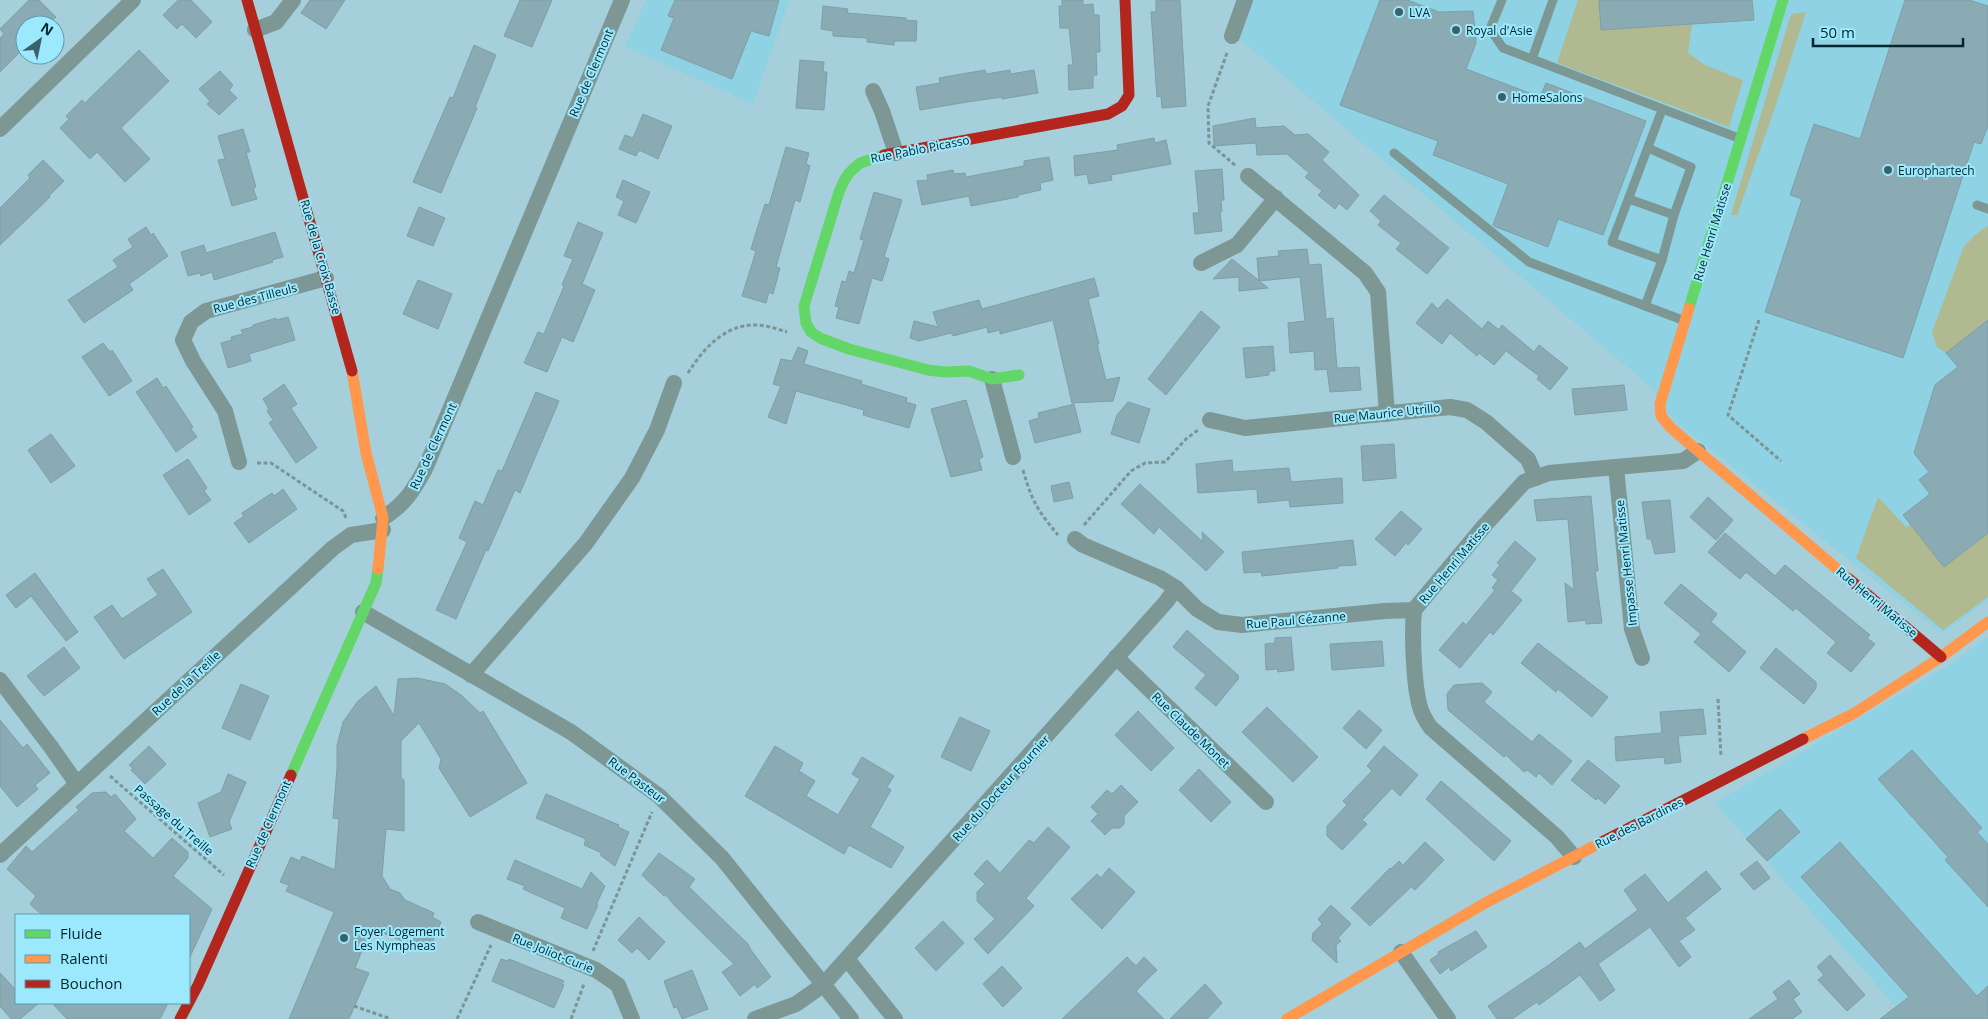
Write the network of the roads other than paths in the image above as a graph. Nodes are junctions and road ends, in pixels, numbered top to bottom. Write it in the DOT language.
graph roads {
  1 [pos="133,0"];
  2 [pos="247,0"];
  3 [pos="292,0"];
  4 [pos="622,0"];
  5 [pos="1125,0"];
  6 [pos="1245,0"];
  7 [pos="1502,0"];
  8 [pos="1553,0"];
  9 [pos="1783,0"];
  10 [pos="255,30"];
  11 [pos="1232,36"];
  12 [pos="1532,59"];
  13 [pos="873,91"];
  14 [pos="1662,110"];
  15 [pos="0,129"];
  16 [pos="1741,139"];
  17 [pos="1648,148"];
  18 [pos="896,152"];
  19 [pos="1394,153"];
  20 [pos="1248,176"];
  21 [pos="1276,198"];
  22 [pos="1629,199"];
  23 [pos="1976,206"];
  24 [pos="1988,209"];
  25 [pos="1674,215"];
  26 [pos="1662,260"];
  27 [pos="1201,263"];
  28 [pos="326,278"];
  29 [pos="1645,306"];
  30 [pos="1685,321"];
  31 [pos="1019,374"];
  32 [pos="992,379"];
  33 [pos="674,383"];
  34 [pos="1387,414"];
  35 [pos="1210,420"];
  36 [pos="1698,451"];
  37 [pos="1013,457"];
  38 [pos="239,462"];
  39 [pos="1616,467"];
  40 [pos="1536,478"];
  41 [pos="383,524"];
  42 [pos="1074,539"];
  43 [pos="1176,588"];
  44 [pos="1414,610"];
  45 [pos="363,612"];
  46 [pos="1988,622"];
  47 [pos="1116,657"];
  48 [pos="1941,657"];
  49 [pos="1642,658"];
  50 [pos="470,675"];
  51 [pos="0,680"];
  52 [pos="77,784"];
  53 [pos="1266,802"];
  54 [pos="0,855"];
  55 [pos="1574,857"];
  56 [pos="478,922"];
  57 [pos="1400,952"];
  58 [pos="847,959"];
  59 [pos="824,985"];
  60 [pos="192,988"];
  61 [pos="186,1004"];
  62 [pos="180,1019"];
  63 [pos="632,1019"];
  64 [pos="755,1019"];
  65 [pos="851,1019"];
  66 [pos="895,1019"];
  67 [pos="1288,1019"];
  68 [pos="1448,1019"];
  1 -- 15 [label="street"];
  2 -- 10 [label="street, Rue de la Croix Basse"];
  3 -- 10 [label="street"];
  4 -- 41 [label="street, Rue de Clermont"];
  5 -- 18 [label="street, Rue Pablo Picasso"];
  6 -- 11 [label="street"];
  7 -- 12 [label="lane"];
  8 -- 12 [label="lane"];
  9 -- 16 [label="street, Rue Henri Matisse"];
  10 -- 28 [label="street, Rue de la Croix Basse"];
  12 -- 14 [label="lane"];
  13 -- 18 [label="street"];
  14 -- 16 [label="lane"];
  14 -- 17 [label="lane"];
  16 -- 30 [label="street, Rue Henri Matisse"];
  17 -- 22 [label="lane"];
  17 -- 25 [label="lane"];
  18 -- 32 [label="street, Rue Pablo Picasso"];
  19 -- 29 [label="lane"];
  20 -- 21 [label="street"];
  21 -- 27 [label="street"];
  21 -- 34 [label="street"];
  22 -- 25 [label="lane"];
  22 -- 26 [label="lane"];
  23 -- 24 [label="lane"];
  25 -- 26 [label="lane"];
  26 -- 29 [label="lane"];
  28 -- 38 [label="street, Rue des Tilleuls"];
  28 -- 41 [label="street, Rue de la Croix Basse"];
  29 -- 30 [label="lane"];
  30 -- 36 [label="street, Rue Henri Matisse"];
  31 -- 32 [label="street"];
  32 -- 37 [label="street"];
  33 -- 50 [label="street"];
  34 -- 35 [label="street, Rue Maurice Utrillo"];
  34 -- 40 [label="street, Rue Maurice Utrillo"];
  36 -- 39 [label="street, Rue Henri Matisse"];
  36 -- 48 [label="street, Rue Henri Matisse"];
  39 -- 40 [label="street, Rue Henri Matisse"];
  39 -- 49 [label="street, Impasse Henri Matisse"];
  40 -- 44 [label="street, Rue Henri Matisse"];
  41 -- 45 [label="street, Rue de Clermont"];
  41 -- 52 [label="street, Rue de la Treille"];
  42 -- 43 [label="street, Rue Paul Cézanne"];
  43 -- 44 [label="street, Rue Paul Cézanne"];
  43 -- 47 [label="street, Rue du Docteur Fournier"];
  44 -- 55 [label="street, Rue Henri Matisse"];
  45 -- 50 [label="street, Rue Pasteur"];
  45 -- 60 [label="street, Rue de Clermont"];
  46 -- 48 [label="street, Rue des Bardines"];
  47 -- 53 [label="street, Rue Claude Monet"];
  47 -- 58 [label="street, Rue du Docteur Fournier"];
  48 -- 55 [label="street, Rue des Bardines"];
  50 -- 59 [label="street, Rue Pasteur"];
  51 -- 52 [label="street"];
  52 -- 54 [label="street, Rue de la Treille"];
  55 -- 57 [label="street, Rue des Bardines"];
  56 -- 63 [label="street, Rue Joliot-Curie"];
  57 -- 67 [label="street, Rue des Bardines"];
  57 -- 68 [label="street"];
  58 -- 59 [label="street, Rue du Docteur Fournier"];
  58 -- 66 [label="street"];
  59 -- 64 [label="street, Rue du Docteur Fournier"];
  59 -- 65 [label="street, Rue Pasteur"];
  61 -- 62 [label="street, Rue de Clermont"];
}
